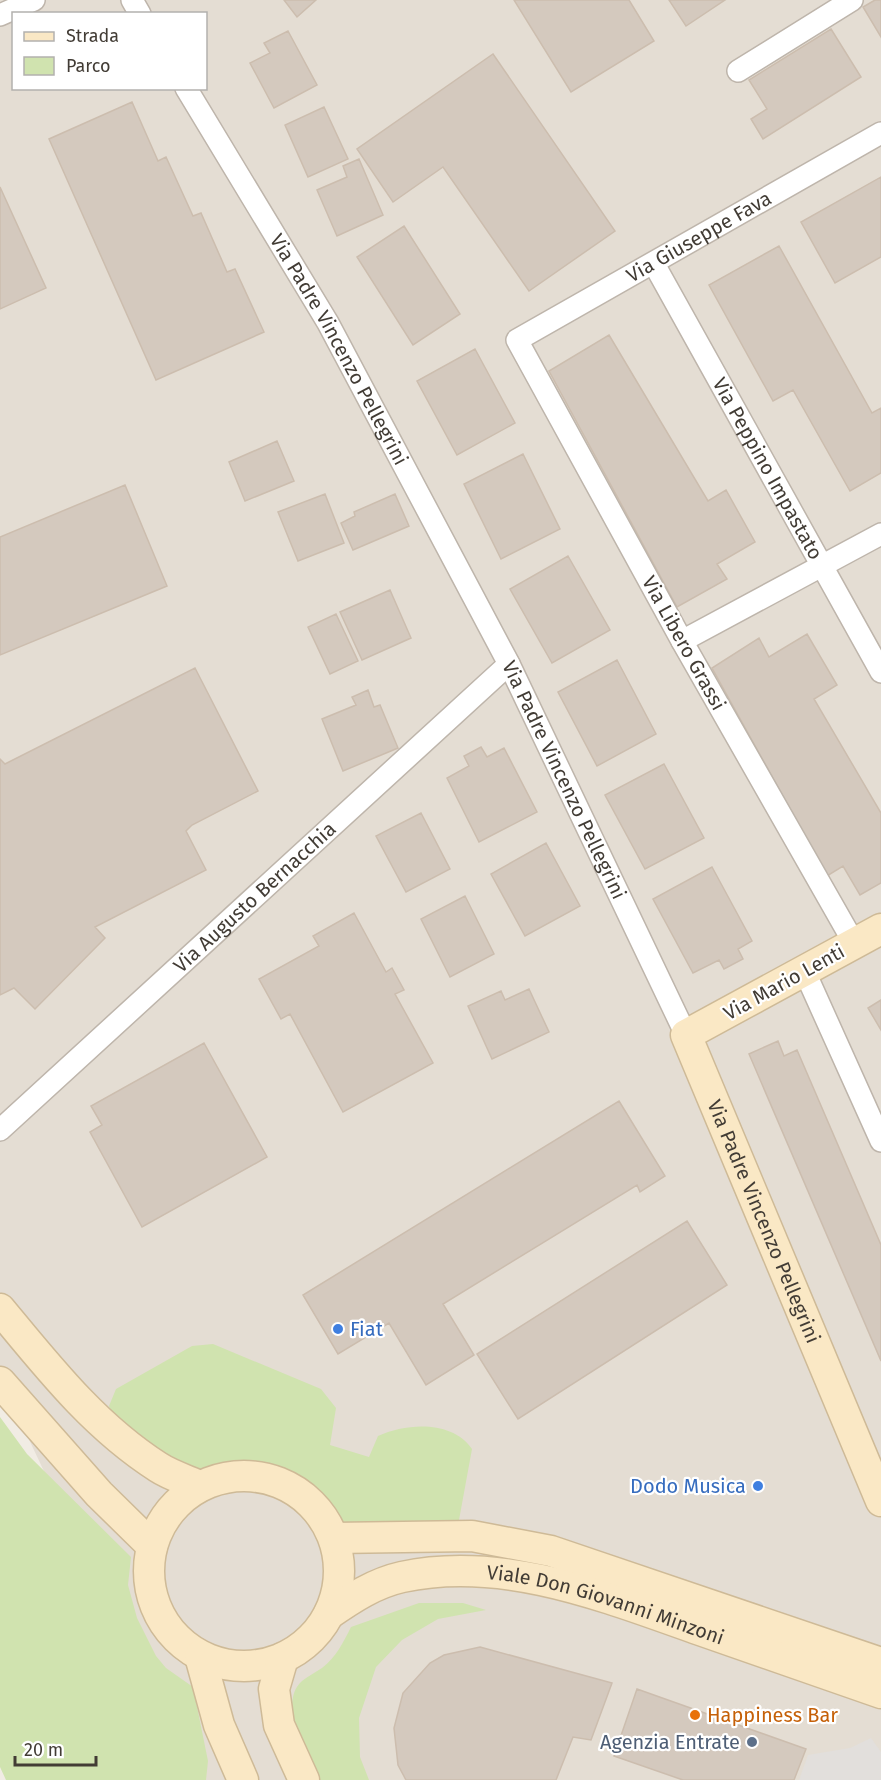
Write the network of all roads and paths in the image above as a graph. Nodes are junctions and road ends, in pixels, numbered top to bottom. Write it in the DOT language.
graph roads {
  1 [pos="34,0"];
  2 [pos="852,0"];
  3 [pos="0,15"];
  4 [pos="738,72"];
  5 [pos="187,90"];
  6 [pos="881,133"];
  7 [pos="654,264"];
  8 [pos="517,340"];
  9 [pos="881,534"];
  10 [pos="824,566"];
  11 [pos="682,641"];
  12 [pos="509,664"];
  13 [pos="881,672"];
  14 [pos="881,928"];
  15 [pos="854,943"];
  16 [pos="804,970"];
  17 [pos="686,1035"];
  18 [pos="0,1130"];
  19 [pos="881,1141"];
  20 [pos="0,1309"];
  21 [pos="0,1382"];
  22 [pos="200,1486"];
  23 [pos="881,1501"];
  24 [pos="334,1538"];
  25 [pos="152,1546"];
  26 [pos="329,1614"];
  27 [pos="200,1656"];
  28 [pos="283,1658"];
  29 [pos="881,1663"];
  30 [pos="881,1693"];
  31 [pos="243,1780"];
  32 [pos="304,1780"];
  1 -- 3 [label="street"];
  2 -- 4 [label="street"];
  5 -- 12 [label="street, Via Padre Vincenzo Pellegrini"];
  6 -- 7 [label="street, Via Giuseppe Fava"];
  7 -- 8 [label="street, Via Giuseppe Fava"];
  7 -- 10 [label="street, Via Peppino Impastato"];
  8 -- 11 [label="street, Via Libero Grassi"];
  9 -- 10 [label="street"];
  10 -- 11 [label="street"];
  10 -- 13 [label="street, Via Peppino Impastato"];
  11 -- 15 [label="street, Via Libero Grassi"];
  12 -- 17 [label="street, Via Padre Vincenzo Pellegrini"];
  12 -- 18 [label="street, Via Augusto Bernacchia"];
  14 -- 15 [label="main road, Via Mario Lenti"];
  15 -- 16 [label="main road, Via Mario Lenti"];
  16 -- 17 [label="main road, Via Mario Lenti"];
  16 -- 19 [label="street"];
  17 -- 23 [label="main road, Via Padre Vincenzo Pellegrini"];
  20 -- 22 [label="main road"];
  21 -- 25 [label="main road"];
  22 -- 24 [label="main road, Viale Don Giovanni Minzoni"];
  22 -- 25 [label="main road, Viale Don Giovanni Minzoni"];
  24 -- 26 [label="main road, Viale Don Giovanni Minzoni"];
  24 -- 29 [label="main road, Viale Don Giovanni Minzoni"];
  25 -- 27 [label="main road, Viale Don Giovanni Minzoni"];
  26 -- 28 [label="main road, Viale Don Giovanni Minzoni"];
  26 -- 30 [label="main road, Viale Don Giovanni Minzoni"];
  27 -- 28 [label="main road, Viale Don Giovanni Minzoni"];
  27 -- 31 [label="main road"];
  28 -- 32 [label="main road"];
}
